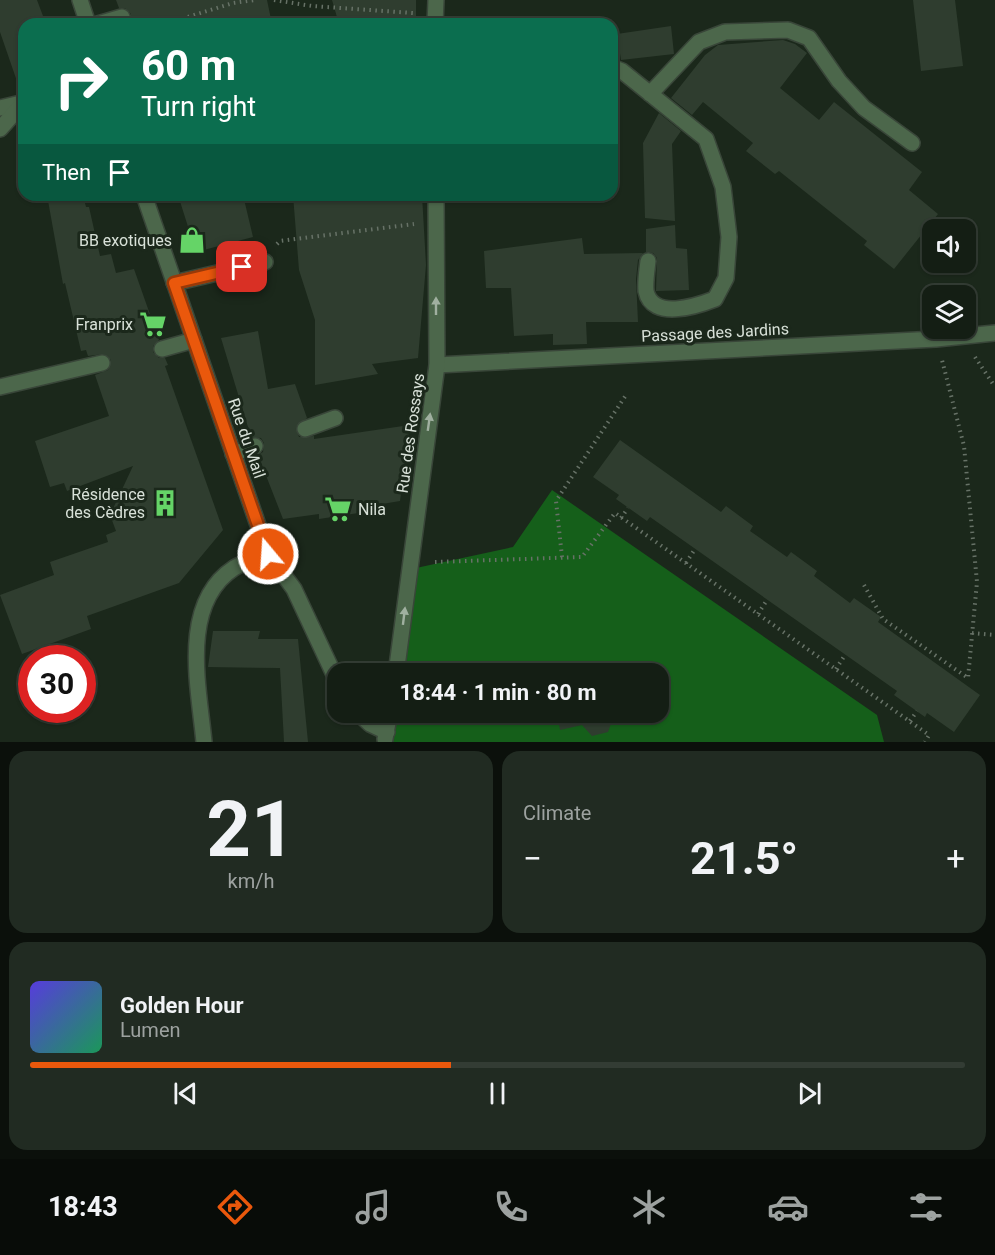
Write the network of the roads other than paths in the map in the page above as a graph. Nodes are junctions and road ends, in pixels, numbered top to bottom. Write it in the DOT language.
graph roads {
  1 [pos="80,0"];
  2 [pos="122,17"];
  3 [pos="86,18"];
  4 [pos="119,18"];
  5 [pos="618,71"];
  6 [pos="650,94"];
  7 [pos="18,104"];
  8 [pos="0,108"];
  9 [pos="18,109"];
  10 [pos="0,129"];
  11 [pos="912,143"];
  12 [pos="146,201"];
  13 [pos="436,201"];
  14 [pos="648,261"];
  15 [pos="265,262"];
  16 [pos="174,283"];
  17 [pos="995,333"];
  18 [pos="194,340"];
  19 [pos="162,349"];
  20 [pos="102,363"];
  21 [pos="437,365"];
  22 [pos="0,387"];
  23 [pos="335,418"];
  24 [pos="305,429"];
  25 [pos="255,446"];
  26 [pos="234,454"];
  27 [pos="268,554"];
  28 [pos="329,663"];
  29 [pos="397,663"];
  30 [pos="369,723"];
  31 [pos="386,737"];
  32 [pos="204,742"];
  1 -- 3 [label="street"];
  2 -- 4 [label="street"];
  5 -- 6 [label="street"];
  6 -- 11 [label="street"];
  6 -- 14 [label="street"];
  7 -- 8 [label="street"];
  9 -- 10 [label="street"];
  12 -- 16 [label="street, Rue du Mail"];
  21 -- 13 [label="street, Rue des Rossays, one-way"];
  15 -- 16 [label="street"];
  16 -- 18 [label="street, Rue du Mail"];
  17 -- 21 [label="street, Passage des Jardins"];
  18 -- 19 [label="street"];
  18 -- 26 [label="street, Rue du Mail"];
  20 -- 22 [label="street"];
  29 -- 21 [label="street, Rue des Rossays, one-way"];
  23 -- 24 [label="street"];
  25 -- 26 [label="street"];
  26 -- 27 [label="street, Rue du Mail"];
  27 -- 28 [label="street, Rue du Mail"];
  27 -- 32 [label="street"];
  30 -- 31 [label="street"];
}
